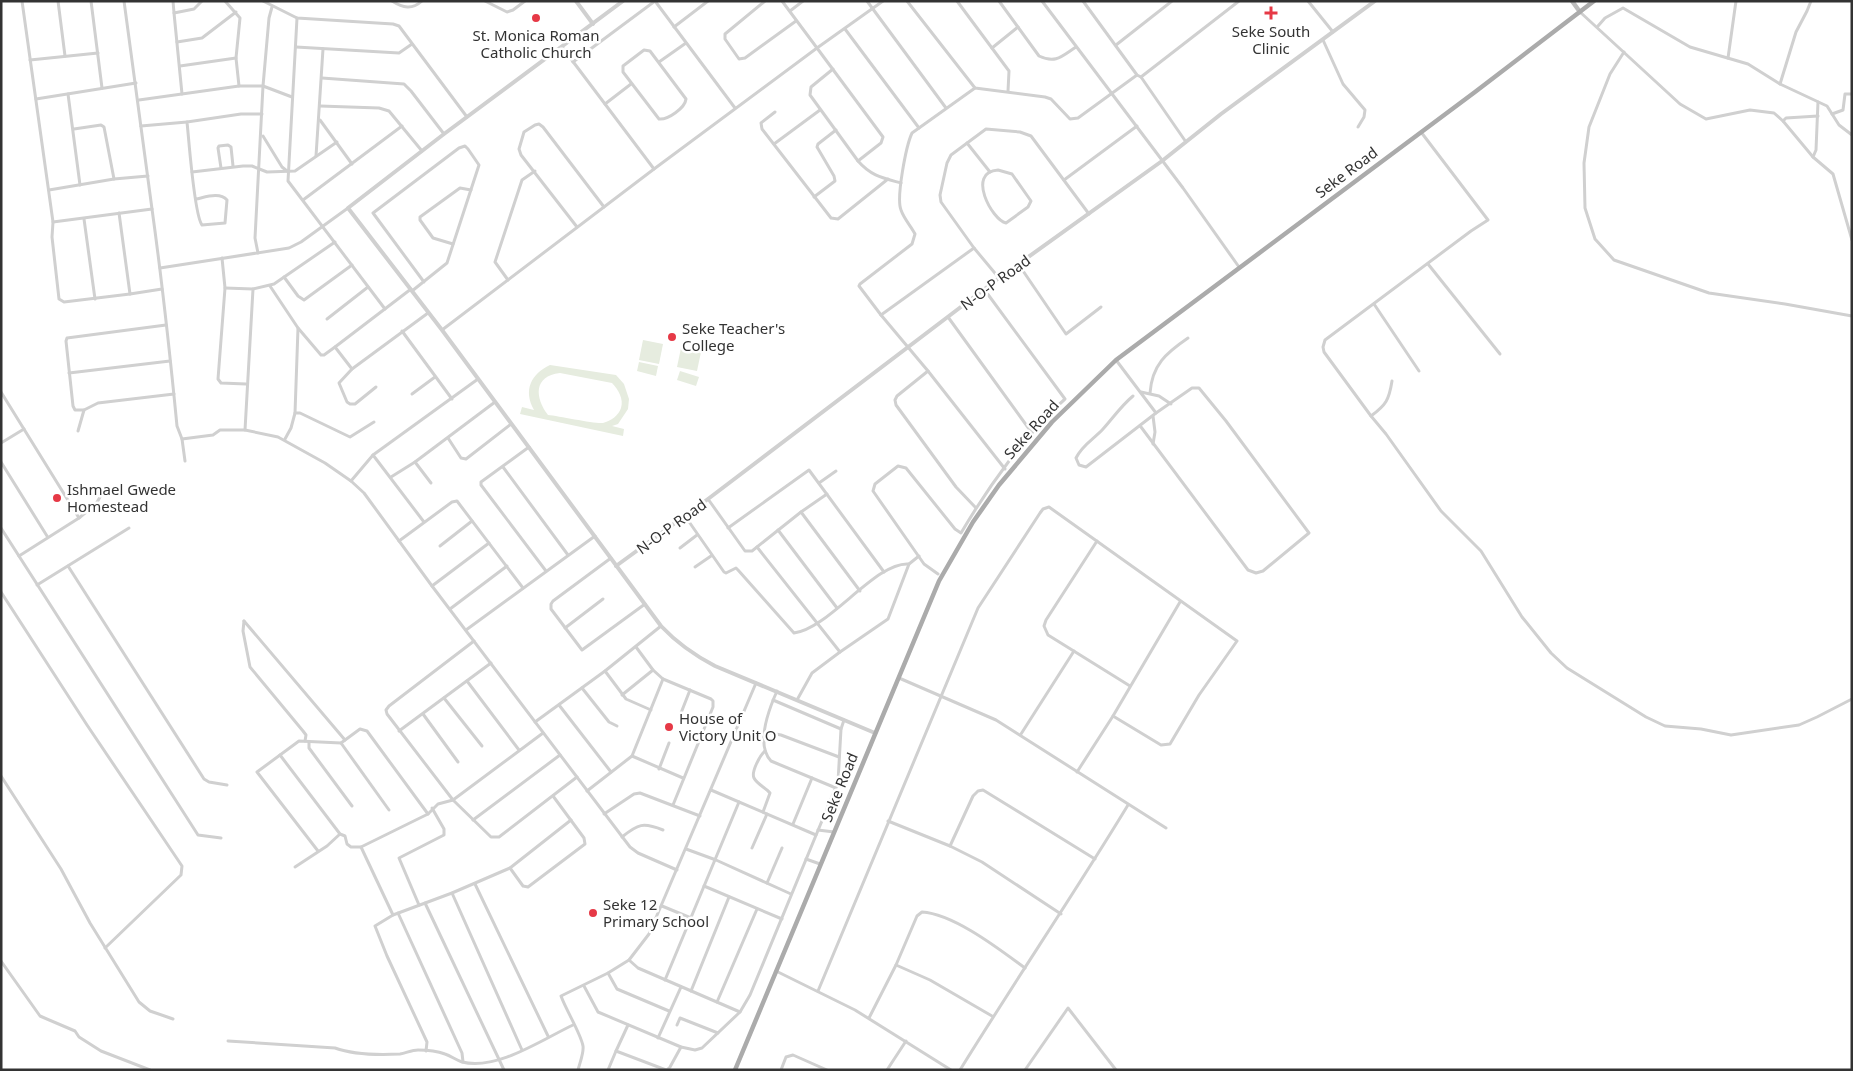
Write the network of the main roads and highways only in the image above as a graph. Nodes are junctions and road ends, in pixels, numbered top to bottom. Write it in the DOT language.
graph roads {
  1 [pos="1572,1"];
  2 [pos="1594,1"];
  3 [pos="1580,12"];
  4 [pos="735,1070"];
  1 -- 3 [label="main road"];
  2 -- 3 [label="main road, Seke Road"];
  3 -- 4 [label="main road, Seke Road"];
}
